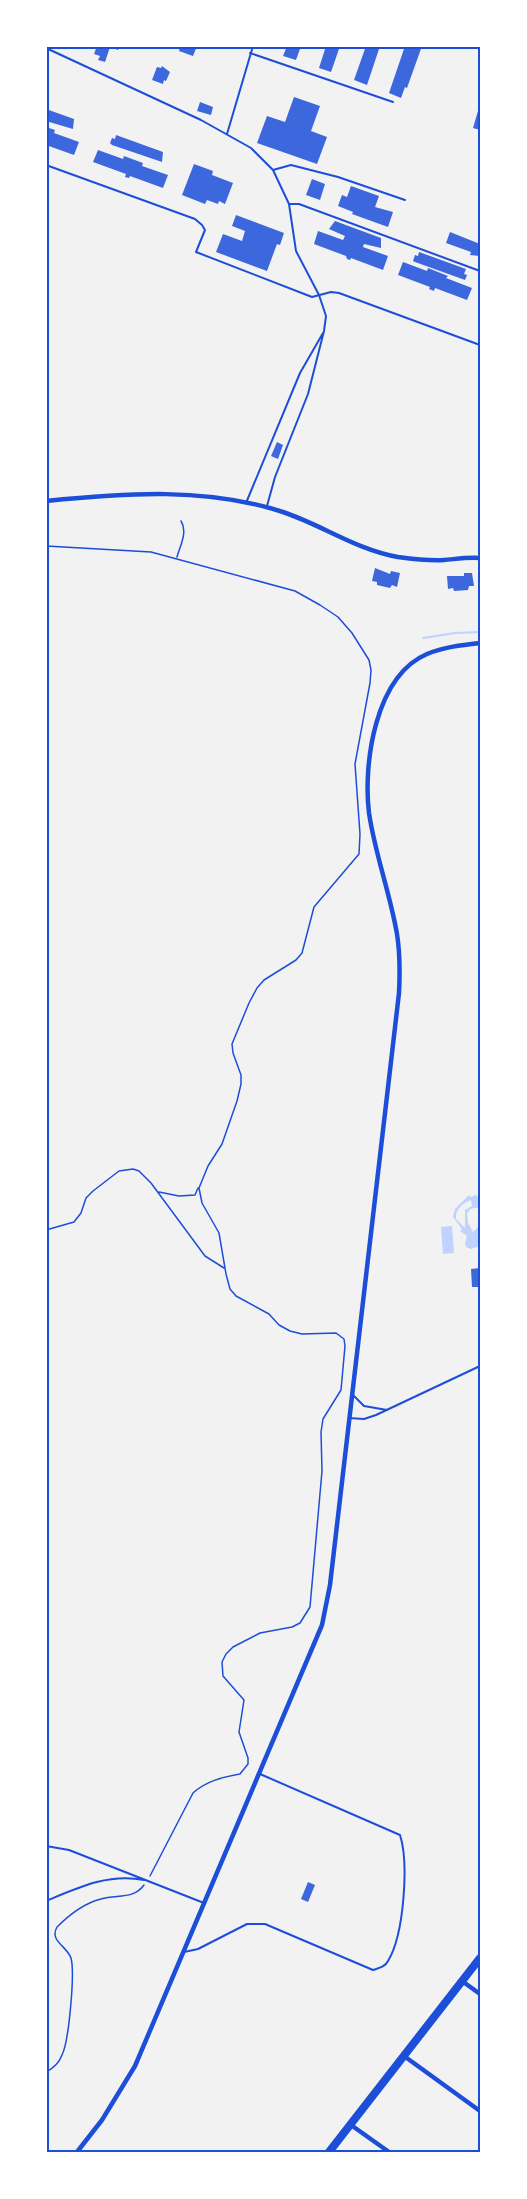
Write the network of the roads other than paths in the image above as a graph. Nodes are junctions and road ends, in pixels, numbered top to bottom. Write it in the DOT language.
graph roads {
  1 [pos="253,46"];
  2 [pos="46,48"];
  3 [pos="250,53"];
  4 [pos="393,102"];
  5 [pos="227,134"];
  6 [pos="46,165"];
  7 [pos="273,170"];
  8 [pos="405,200"];
  9 [pos="289,204"];
  10 [pos="480,271"];
  11 [pos="319,295"];
  12 [pos="324,331"];
  13 [pos="480,345"];
  14 [pos="46,501"];
  15 [pos="246,503"];
  16 [pos="267,508"];
  17 [pos="480,558"];
  18 [pos="480,643"];
  19 [pos="480,1366"];
  20 [pos="352,1393"];
  21 [pos="387,1410"];
  22 [pos="349,1418"];
  23 [pos="260,1774"];
  24 [pos="46,1846"];
  25 [pos="147,1881"];
  26 [pos="46,1901"];
  27 [pos="205,1904"];
  28 [pos="184,1952"];
  29 [pos="480,1958"];
  30 [pos="462,1981"];
  31 [pos="480,1994"];
  32 [pos="404,2056"];
  33 [pos="480,2111"];
  34 [pos="351,2125"];
  35 [pos="77,2152"];
  36 [pos="329,2152"];
  37 [pos="389,2152"];
  1 -- 3 [label="lane"];
  2 -- 5 [label="lane"];
  3 -- 4 [label="lane"];
  3 -- 5 [label="lane"];
  5 -- 7 [label="lane"];
  6 -- 11 [label="lane"];
  7 -- 8 [label="lane"];
  7 -- 9 [label="lane"];
  9 -- 10 [label="lane"];
  9 -- 11 [label="lane"];
  11 -- 12 [label="lane"];
  11 -- 13 [label="lane"];
  12 -- 15 [label="lane"];
  12 -- 16 [label="lane"];
  14 -- 15 [label="street"];
  15 -- 16 [label="street"];
  16 -- 17 [label="street"];
  18 -- 20 [label="street"];
  19 -- 21 [label="lane"];
  20 -- 21 [label="lane"];
  20 -- 22 [label="street"];
  21 -- 22 [label="lane"];
  22 -- 23 [label="street"];
  23 -- 27 [label="street"];
  23 -- 28 [label="lane"];
  24 -- 25 [label="lane"];
  25 -- 26 [label="lane"];
  25 -- 27 [label="lane"];
  27 -- 28 [label="street"];
  28 -- 35 [label="street"];
  29 -- 30 [label="main road"];
  30 -- 31 [label="street"];
  30 -- 32 [label="main road"];
  32 -- 33 [label="street"];
  32 -- 34 [label="main road"];
  34 -- 36 [label="main road"];
  34 -- 37 [label="street"];
}
